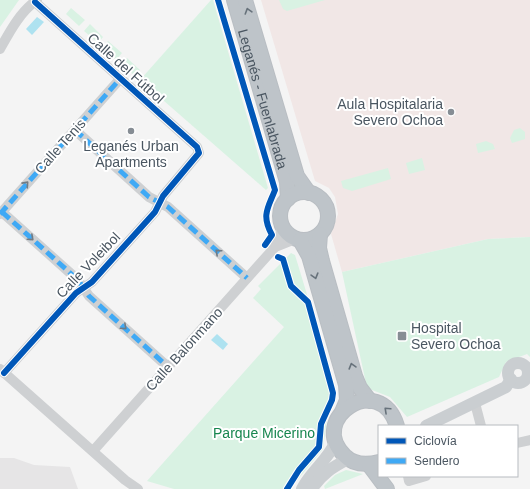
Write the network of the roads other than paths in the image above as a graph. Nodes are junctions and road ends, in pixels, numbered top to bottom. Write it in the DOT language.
graph roads {
  1 [pos="234,0"];
  2 [pos="245,0"];
  3 [pos="36,1"];
  4 [pos="0,49"];
  5 [pos="120,79"];
  6 [pos="75,130"];
  7 [pos="199,153"];
  8 [pos="309,193"];
  9 [pos="288,199"];
  10 [pos="160,203"];
  11 [pos="1,213"];
  12 [pos="282,225"];
  13 [pos="320,234"];
  14 [pos="298,239"];
  15 [pos="275,247"];
  16 [pos="247,278"];
  17 [pos="84,288"];
  18 [pos="168,367"];
  19 [pos="2,371"];
  20 [pos="529,374"];
  21 [pos="370,400"];
  22 [pos="475,403"];
  23 [pos="342,412"];
  24 [pos="397,425"];
  25 [pos="428,425"];
  26 [pos="481,425"];
  27 [pos="530,440"];
  28 [pos="335,443"];
  29 [pos="518,443"];
  30 [pos="93,451"];
  31 [pos="348,459"];
  32 [pos="374,463"];
  33 [pos="381,477"];
  34 [pos="386,477"];
  35 [pos="408,477"];
  36 [pos="423,477"];
  37 [pos="138,489"];
  38 [pos="302,489"];
  39 [pos="312,489"];
  40 [pos="387,489"];
  1 -- 9 [label="highway, Leganés - Fuenlabrada"];
  8 -- 2 [label="highway, Leganés - Fuenlabrada, one-way"];
  3 -- 4 [label="street"];
  3 -- 5 [label="street, Calle del Fútbol"];
  5 -- 6 [label="street, Calle Tenis"];
  5 -- 7 [label="street, Calle del Fútbol"];
  6 -- 10 [label="street"];
  11 -- 6 [label="street, Calle Tenis, one-way"];
  7 -- 10 [label="street, Calle Voleibol"];
  8 -- 9 [label="highway"];
  8 -- 13 [label="highway, Leganés - Fuenlabrada"];
  9 -- 12 [label="highway, Leganés - Fuenlabrada"];
  16 -- 10 [label="street, one-way"];
  10 -- 17 [label="street, Calle Voleibol"];
  11 -- 17 [label="street, one-way"];
  12 -- 14 [label="highway"];
  12 -- 15 [label="street, Calle Balonmano"];
  13 -- 14 [label="highway"];
  21 -- 13 [label="highway, Leganés - Fuenlabrada, one-way"];
  14 -- 15 [label="street, Calle Balonmano"];
  14 -- 23 [label="highway, one-way"];
  15 -- 16 [label="street, Calle Balonmano"];
  16 -- 18 [label="street, Calle Balonmano"];
  17 -- 18 [label="street, one-way"];
  17 -- 19 [label="street, Calle Voleibol"];
  18 -- 30 [label="street, Calle Balonmano"];
  19 -- 30 [label="street"];
  20 -- 22 [label="main road"];
  21 -- 23 [label="highway"];
  24 -- 21 [label="highway, one-way"];
  22 -- 25 [label="main road"];
  22 -- 26 [label="street"];
  23 -- 28 [label="highway"];
  27 -- 29 [label="street"];
  28 -- 31 [label="highway"];
  28 -- 38 [label="main road"];
  30 -- 37 [label="street"];
  31 -- 32 [label="highway"];
  31 -- 39 [label="main road"];
  33 -- 40 [label="highway"];
  34 -- 40 [label="highway"];
  35 -- 36 [label="street"];
}
